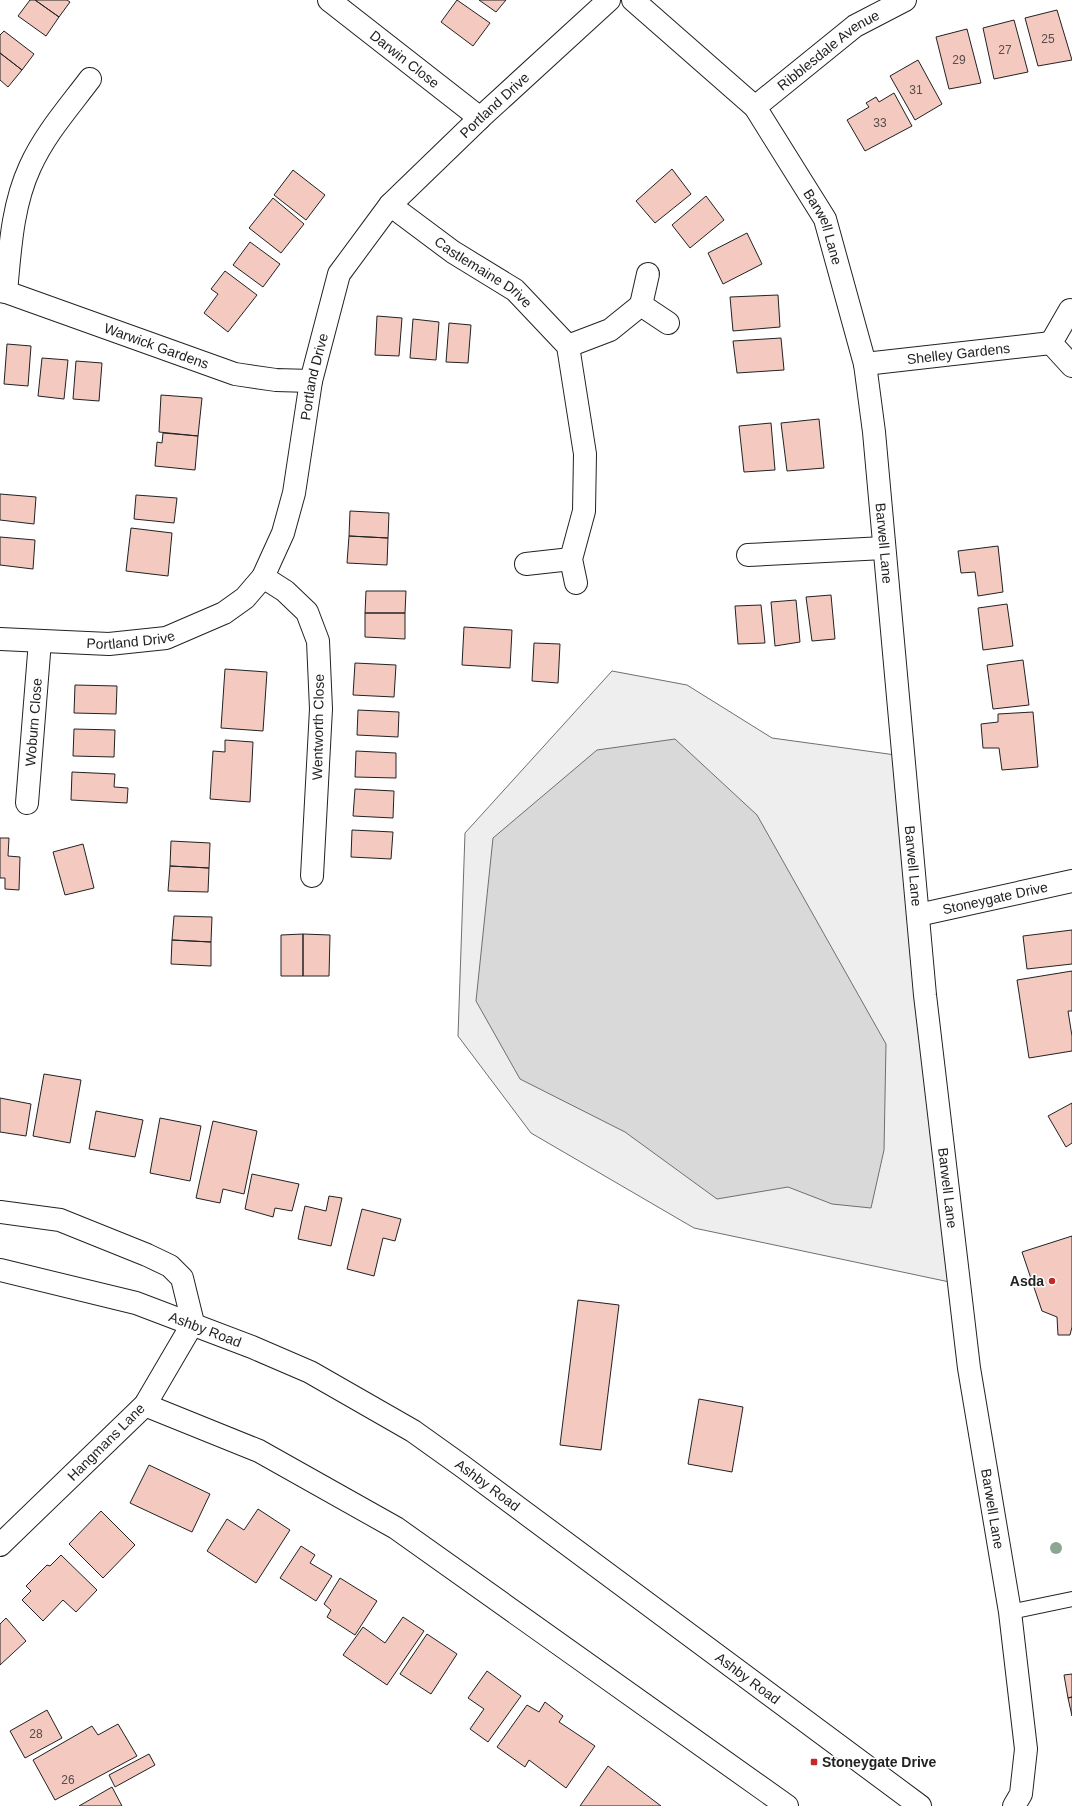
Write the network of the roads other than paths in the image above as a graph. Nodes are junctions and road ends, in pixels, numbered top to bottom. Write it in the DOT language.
graph roads {
  1 [pos="329,0"];
  2 [pos="609,0"];
  3 [pos="633,0"];
  4 [pos="905,0"];
  5 [pos="90,79"];
  6 [pos="755,107"];
  7 [pos="480,118"];
  8 [pos="390,205"];
  9 [pos="648,274"];
  10 [pos="3,292"];
  11 [pos="641,305"];
  12 [pos="1070,310"];
  13 [pos="668,323"];
  14 [pos="1051,343"];
  15 [pos="568,346"];
  16 [pos="865,364"];
  17 [pos="1072,366"];
  18 [pos="311,380"];
  19 [pos="884,548"];
  20 [pos="748,556"];
  21 [pos="571,559"];
  22 [pos="526,564"];
  23 [pos="263,577"];
  24 [pos="576,583"];
  25 [pos="0,639"];
  26 [pos="40,641"];
  27 [pos="27,802"];
  28 [pos="312,876"];
  29 [pos="1072,881"];
  30 [pos="918,915"];
  31 [pos="0,1212"];
  32 [pos="0,1270"];
  33 [pos="193,1323"];
  34 [pos="145,1405"];
  35 [pos="0,1545"];
  36 [pos="1072,1600"];
  37 [pos="1010,1612"];
  38 [pos="787,1806"];
  39 [pos="920,1806"];
  40 [pos="1014,1806"];
  1 -- 7 [label="street, Darwin Close"];
  2 -- 7 [label="street, Portland Drive"];
  3 -- 6 [label="street, Barwell Lane"];
  4 -- 6 [label="street, Ribblesdale Avenue"];
  5 -- 10 [label="street, Warwick Gardens"];
  6 -- 16 [label="street, Barwell Lane"];
  7 -- 8 [label="street, Portland Drive"];
  8 -- 15 [label="street, Castlemaine Drive"];
  8 -- 18 [label="street, Portland Drive"];
  9 -- 11 [label="street"];
  10 -- 18 [label="street, Warwick Gardens"];
  11 -- 13 [label="street"];
  11 -- 15 [label="street"];
  12 -- 14 [label="street"];
  14 -- 16 [label="street, Shelley Gardens"];
  14 -- 17 [label="street"];
  15 -- 21 [label="street"];
  16 -- 19 [label="street, Barwell Lane"];
  18 -- 23 [label="street, Portland Drive"];
  19 -- 20 [label="street"];
  19 -- 30 [label="street, Barwell Lane"];
  21 -- 22 [label="street"];
  21 -- 24 [label="street"];
  23 -- 26 [label="street, Portland Drive"];
  23 -- 28 [label="street, Wentworth Close"];
  25 -- 26 [label="street, Portland Drive"];
  26 -- 27 [label="street, Woburn Close"];
  29 -- 30 [label="street, Stoneygate Drive"];
  30 -- 37 [label="street, Barwell Lane"];
  31 -- 33 [label="street"];
  32 -- 33 [label="street, Ashby Road"];
  33 -- 34 [label="street, Hangmans Lane"];
  33 -- 39 [label="street, Ashby Road"];
  34 -- 35 [label="street, Hangmans Lane"];
  34 -- 38 [label="street"];
  36 -- 37 [label="lane"];
  37 -- 40 [label="street, Barwell Lane"];
}
